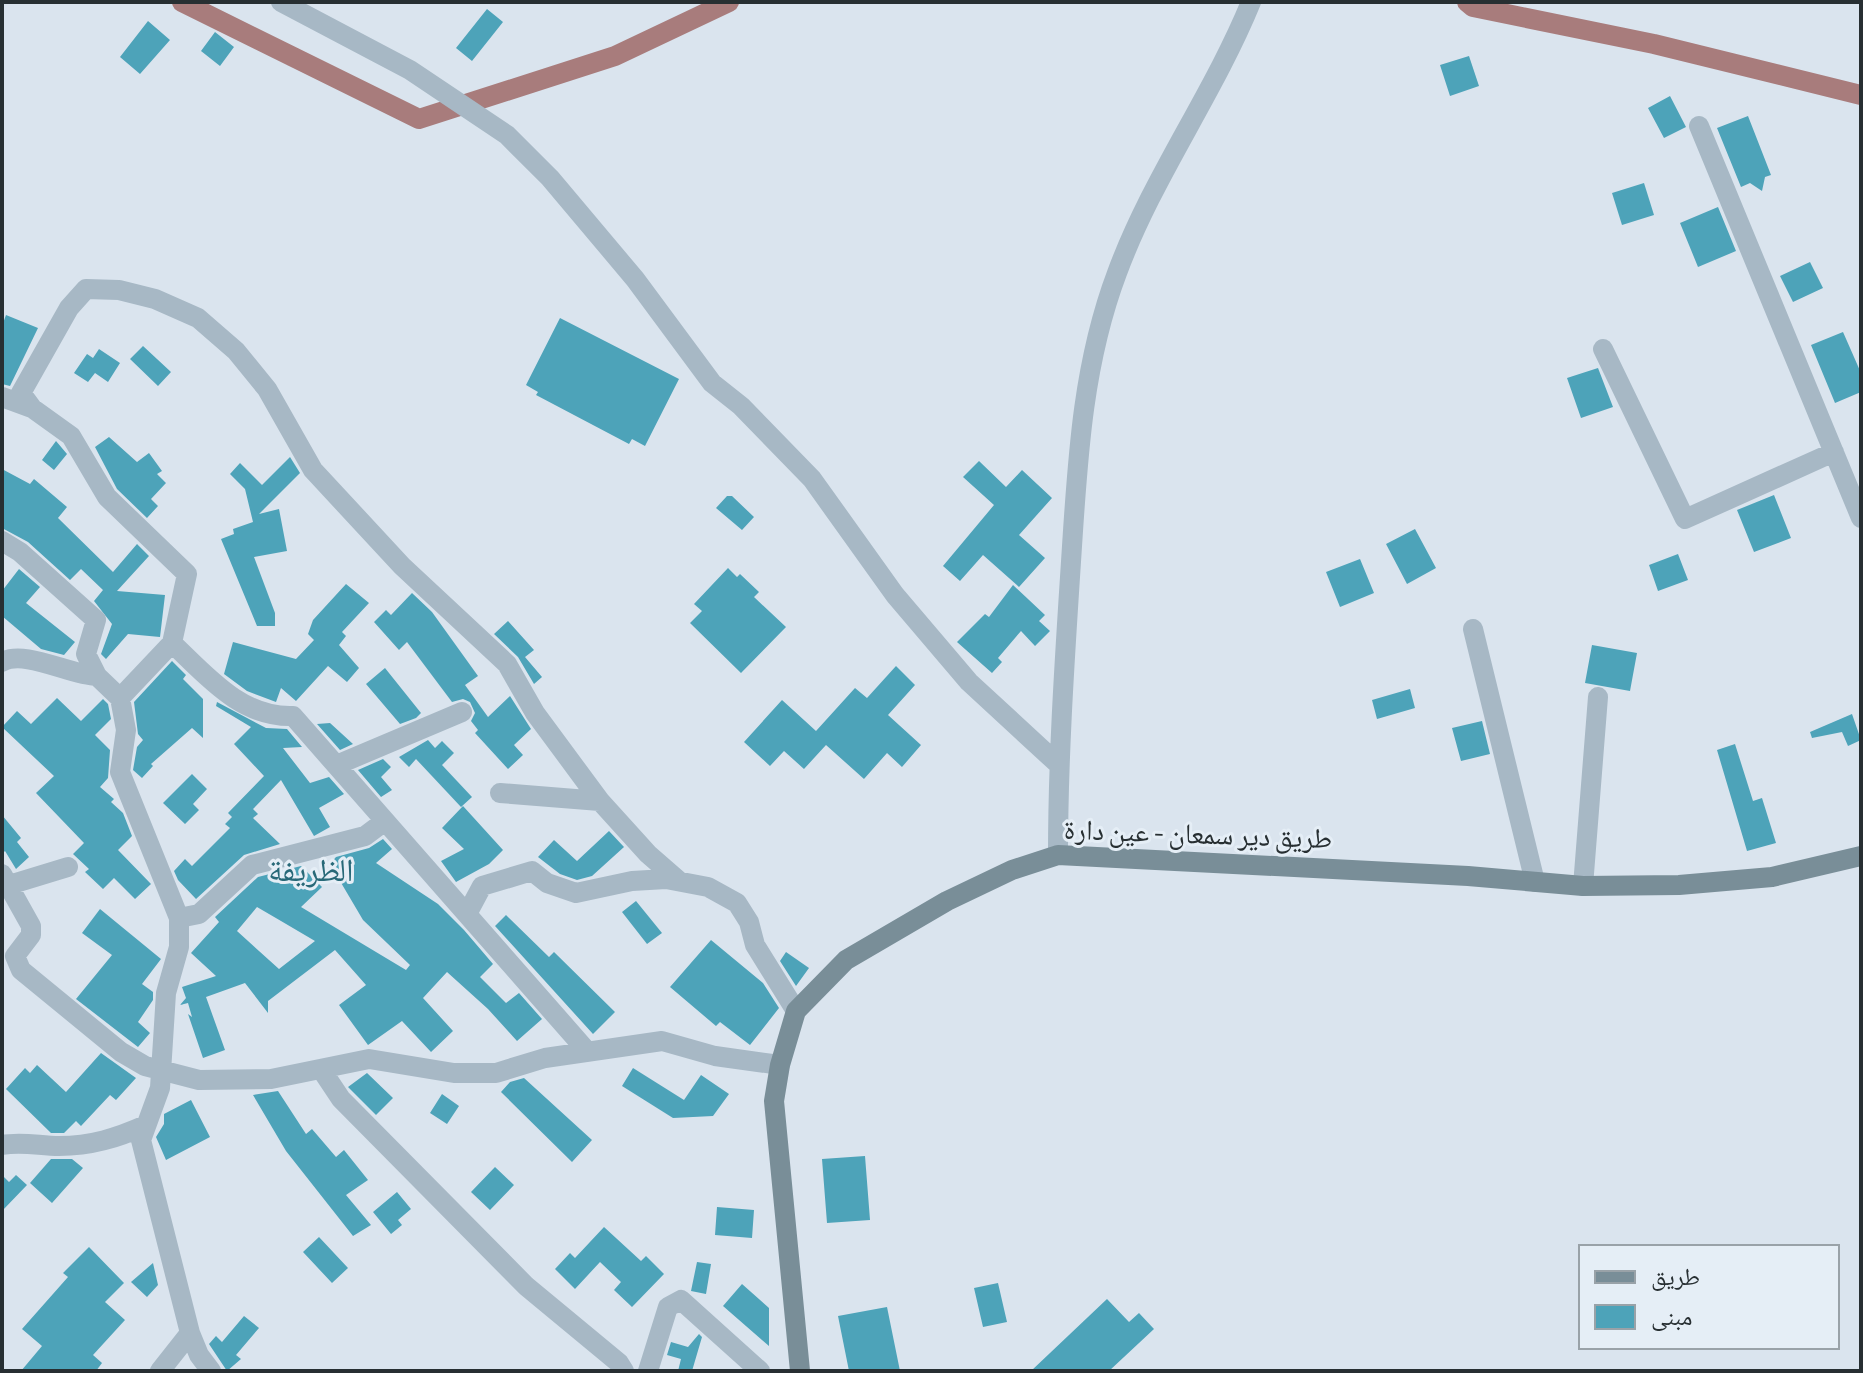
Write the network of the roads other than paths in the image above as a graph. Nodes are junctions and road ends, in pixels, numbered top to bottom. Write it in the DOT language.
graph roads {
  1 [pos="281,2"];
  2 [pos="1251,2"];
  3 [pos="1699,126"];
  4 [pos="1603,349"];
  5 [pos="2,397"];
  6 [pos="32,408"];
  7 [pos="1834,452"];
  8 [pos="1861,518"];
  9 [pos="2,541"];
  10 [pos="1473,629"];
  11 [pos="172,643"];
  12 [pos="2,662"];
  13 [pos="97,676"];
  14 [pos="1598,697"];
  15 [pos="120,698"];
  16 [pos="462,712"];
  17 [pos="339,764"];
  18 [pos="1058,764"];
  19 [pos="500,793"];
  20 [pos="600,801"];
  21 [pos="385,821"];
  22 [pos="1058,855"];
  23 [pos="1861,856"];
  24 [pos="68,867"];
  25 [pos="6,879"];
  26 [pos="679,881"];
  27 [pos="1535,882"];
  28 [pos="1583,886"];
  29 [pos="467,914"];
  30 [pos="179,918"];
  31 [pos="12,970"];
  32 [pos="796,1011"];
  33 [pos="586,1050"];
  34 [pos="780,1065"];
  35 [pos="321,1069"];
  36 [pos="160,1072"];
  37 [pos="146,1125"];
  38 [pos="2,1145"];
  39 [pos="190,1333"];
  40 [pos="160,1371"];
  41 [pos="211,1371"];
  42 [pos="624,1371"];
  43 [pos="648,1371"];
  44 [pos="760,1371"];
  45 [pos="800,1371"];
  1 -- 18 [label="street"];
  2 -- 18 [label="street"];
  3 -- 7 [label="street"];
  4 -- 7 [label="street"];
  5 -- 6 [label="street"];
  6 -- 11 [label="street"];
  6 -- 20 [label="street"];
  7 -- 8 [label="street"];
  9 -- 13 [label="street"];
  10 -- 27 [label="street"];
  11 -- 15 [label="street"];
  11 -- 17 [label="street"];
  12 -- 13 [label="street"];
  13 -- 15 [label="street"];
  14 -- 28 [label="street"];
  15 -- 30 [label="street"];
  16 -- 17 [label="street"];
  17 -- 21 [label="street"];
  18 -- 22 [label="street"];
  19 -- 20 [label="street"];
  20 -- 26 [label="street"];
  21 -- 29 [label="street"];
  21 -- 30 [label="street"];
  22 -- 27 [label="main road, طريق دير سمعان - عين دارة"];
  22 -- 32 [label="main road, طريق دير سمعان - عين دارة"];
  23 -- 28 [label="main road, طريق دير سمعان - عين دارة"];
  24 -- 25 [label="street"];
  25 -- 31 [label="street"];
  26 -- 29 [label="street"];
  26 -- 32 [label="street"];
  27 -- 28 [label="main road, طريق دير سمعان - عين دارة"];
  29 -- 33 [label="street"];
  30 -- 36 [label="street"];
  31 -- 36 [label="street"];
  32 -- 34 [label="main road, طريق دير سمعان - عين دارة"];
  33 -- 34 [label="street"];
  33 -- 35 [label="street"];
  34 -- 45 [label="main road, طريق دير سمعان - عين دارة"];
  35 -- 36 [label="street"];
  35 -- 42 [label="street"];
  36 -- 37 [label="street"];
  37 -- 38 [label="street"];
  37 -- 39 [label="street"];
  39 -- 40 [label="street"];
  39 -- 41 [label="street"];
  43 -- 44 [label="street"];
}
